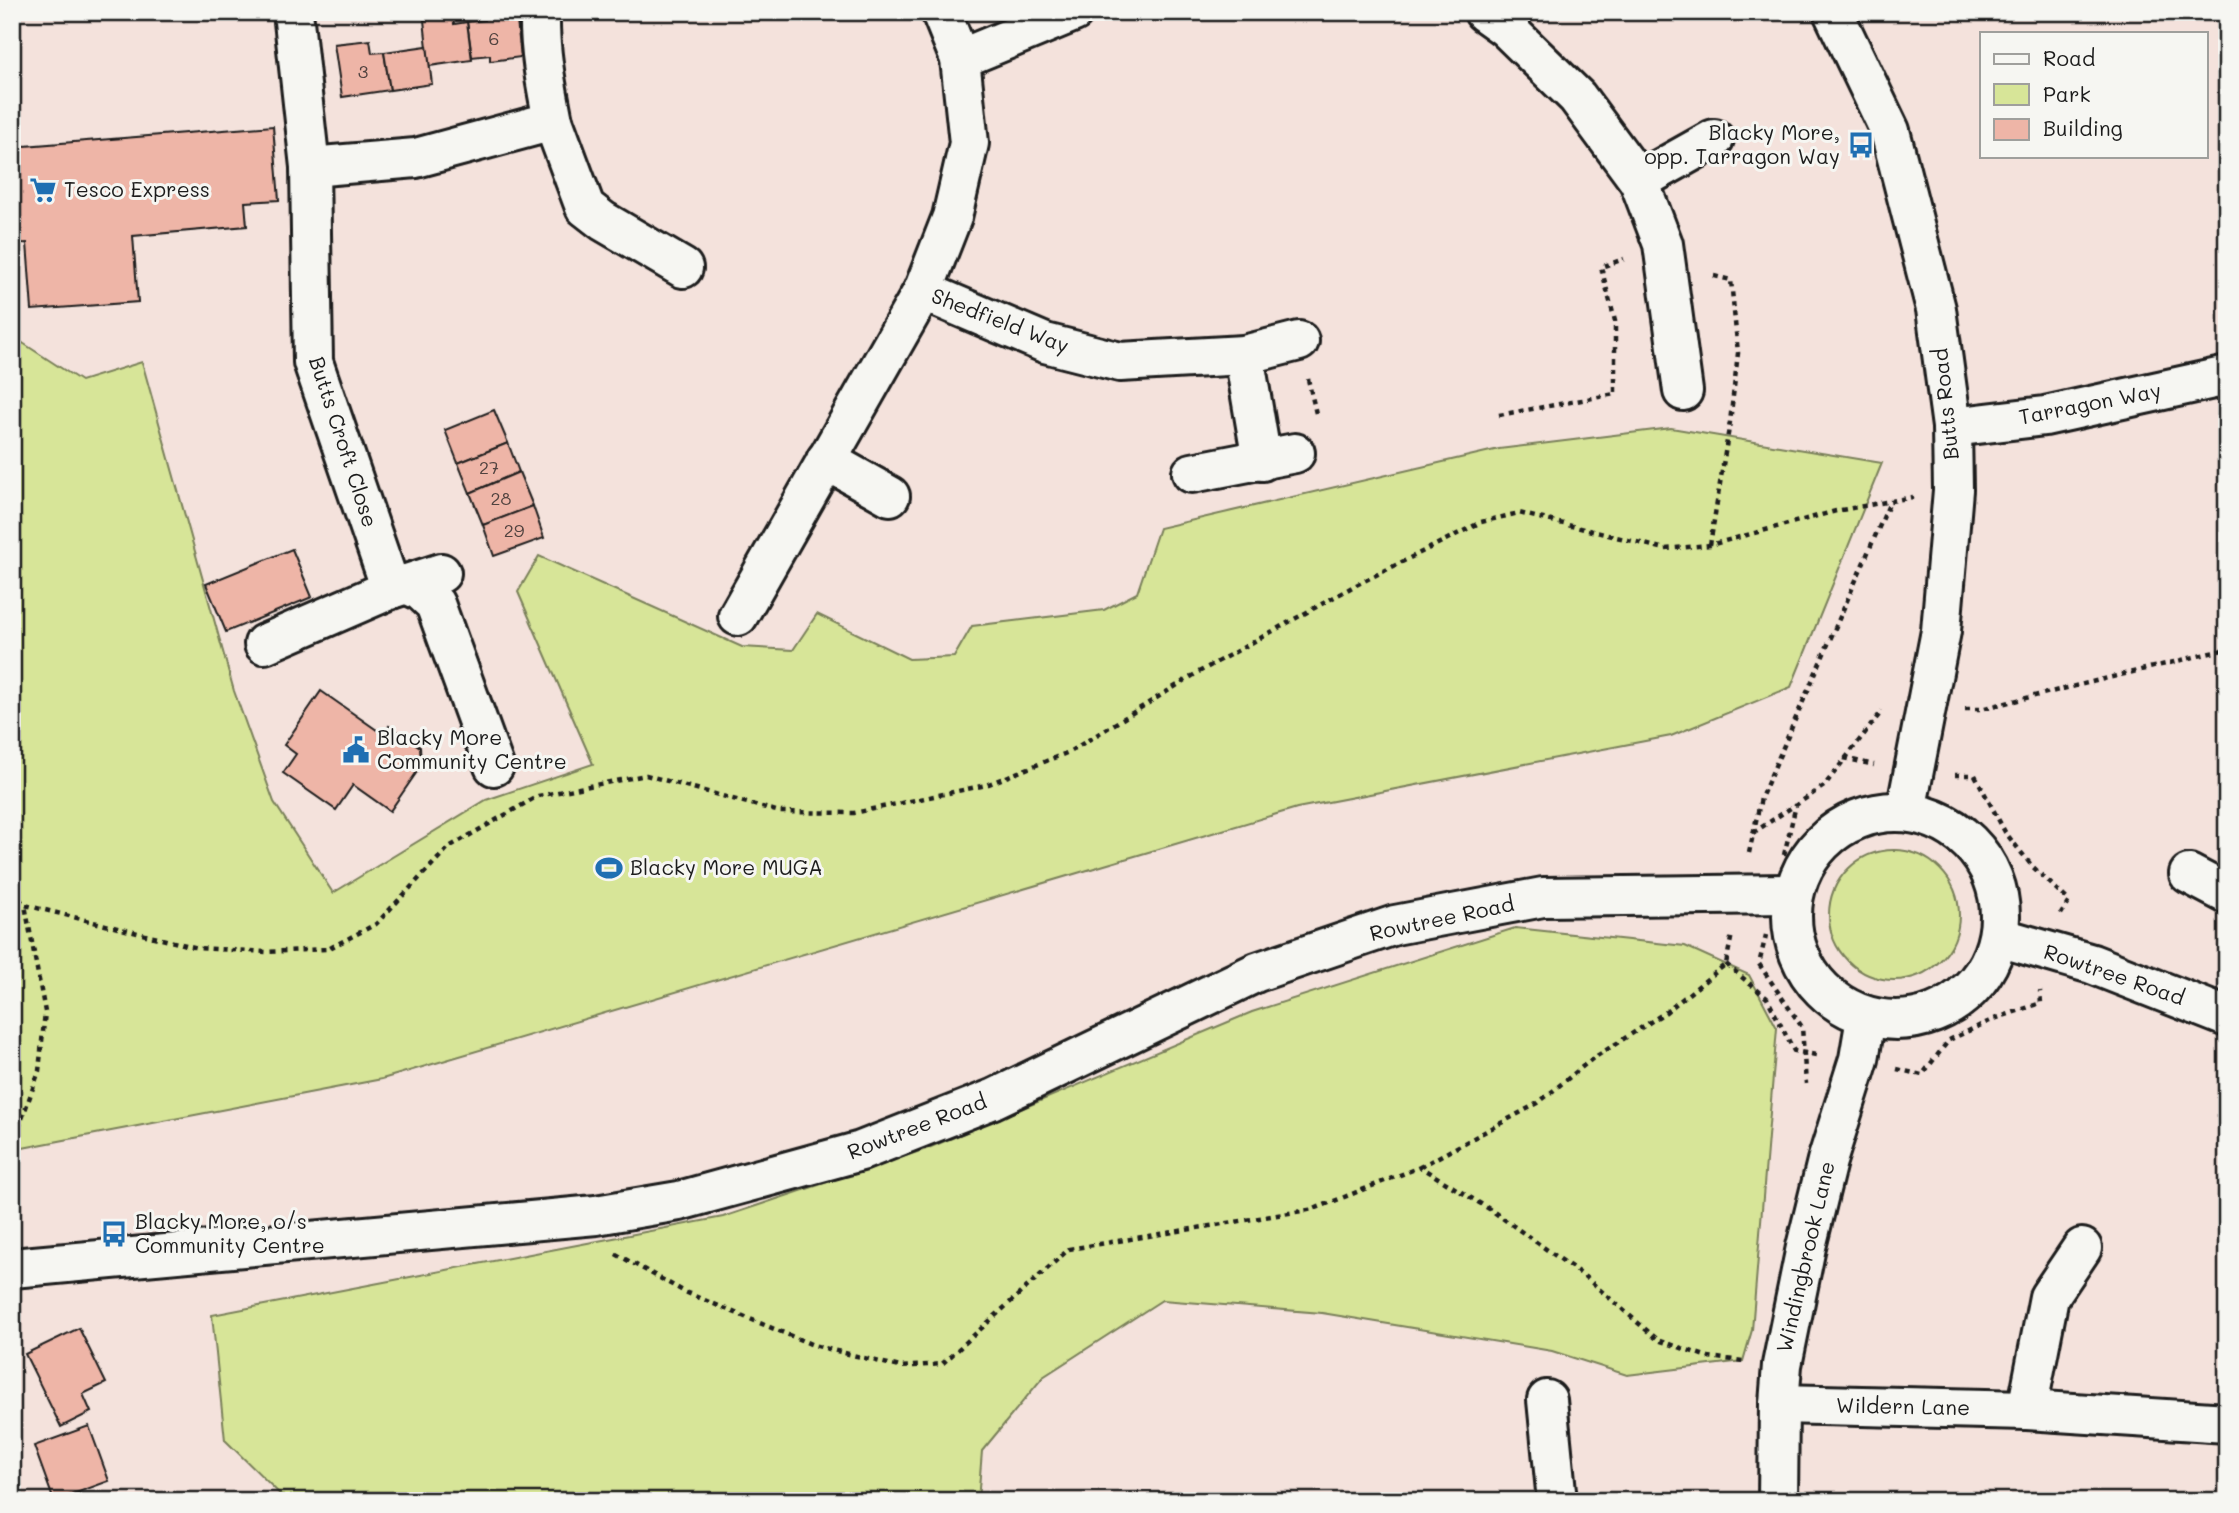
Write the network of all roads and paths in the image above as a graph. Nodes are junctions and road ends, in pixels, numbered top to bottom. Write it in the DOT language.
graph roads {
  1 [pos="293,12"];
  2 [pos="540,12"];
  3 [pos="941,12"];
  4 [pos="1074,12"];
  5 [pos="1485,12"];
  6 [pos="1833,12"];
  7 [pos="960,59"];
  8 [pos="553,121"];
  9 [pos="1714,139"];
  10 [pos="310,167"];
  11 [pos="1639,181"];
  12 [pos="1662,244"];
  13 [pos="683,268"];
  14 [pos="923,290"];
  15 [pos="1299,341"];
  16 [pos="1244,355"];
  17 [pos="2227,376"];
  18 [pos="1683,391"];
  19 [pos="1499,415"];
  20 [pos="1952,427"];
  21 [pos="1283,443"];
  22 [pos="826,460"];
  23 [pos="1192,473"];
  24 [pos="1953,490"];
  25 [pos="890,496"];
  26 [pos="413,582"];
  27 [pos="738,616"];
  28 [pos="264,644"];
  29 [pos="2227,649"];
  30 [pos="1889,703"];
  31 [pos="1926,710"];
  32 [pos="1844,758"];
  33 [pos="494,766"];
  34 [pos="1914,774"];
  35 [pos="1796,805"];
  36 [pos="1906,811"];
  37 [pos="1753,833"];
  38 [pos="1784,858"];
  39 [pos="2189,874"];
  40 [pos="12,891"];
  41 [pos="1793,894"];
  42 [pos="2227,894"];
  43 [pos="25,905"];
  44 [pos="1768,924"];
  45 [pos="1999,937"];
  46 [pos="2040,949"];
  47 [pos="1726,964"];
  48 [pos="2227,1017"];
  49 [pos="1866,1018"];
  50 [pos="1804,1054"];
  51 [pos="1859,1059"];
  52 [pos="1807,1095"];
  53 [pos="12,1147"];
  54 [pos="596,1215"];
  55 [pos="2082,1248"];
  56 [pos="12,1268"];
  57 [pos="1743,1361"];
  58 [pos="1782,1365"];
  59 [pos="1743,1373"];
  60 [pos="1547,1400"];
  61 [pos="1779,1404"];
  62 [pos="2027,1410"];
  63 [pos="2227,1423"];
  64 [pos="1557,1501"];
  65 [pos="1777,1501"];
  1 -- 10 [label="street, Butts Croft Close"];
  2 -- 8 [label="street"];
  3 -- 7 [label="street, Shedfield Way"];
  4 -- 7 [label="street"];
  5 -- 11 [label="street"];
  6 -- 20 [label="street, Butts Road"];
  7 -- 14 [label="street, Shedfield Way"];
  8 -- 10 [label="street"];
  8 -- 13 [label="street"];
  9 -- 11 [label="street"];
  10 -- 26 [label="street, Butts Croft Close"];
  11 -- 12 [label="street"];
  12 -- 18 [label="street"];
  12 -- 19 [label="path"];
  14 -- 16 [label="street, Shedfield Way"];
  14 -- 22 [label="street, Shedfield Way"];
  15 -- 16 [label="street, Shedfield Way"];
  15 -- 21 [label="path"];
  16 -- 21 [label="street"];
  17 -- 20 [label="street, Tarragon Way"];
  20 -- 24 [label="street, Butts Road"];
  21 -- 23 [label="street"];
  22 -- 25 [label="street"];
  22 -- 27 [label="street, Shedfield Way"];
  24 -- 31 [label="street, Butts Road"];
  24 -- 43 [label="path"];
  26 -- 28 [label="street"];
  26 -- 33 [label="street"];
  29 -- 31 [label="path"];
  30 -- 32 [label="path"];
  31 -- 34 [label="street, Butts Road"];
  32 -- 34 [label="path"];
  32 -- 35 [label="path"];
  34 -- 36 [label="street, Butts Road"];
  34 -- 46 [label="path"];
  35 -- 37 [label="path"];
  35 -- 38 [label="path"];
  36 -- 41 [label="street"];
  36 -- 45 [label="street"];
  39 -- 42 [label="street"];
  40 -- 43 [label="path"];
  41 -- 49 [label="street"];
  41 -- 54 [label="street, Rowtree Road"];
  43 -- 53 [label="path"];
  44 -- 50 [label="path"];
  45 -- 46 [label="street, Rowtree Road"];
  45 -- 49 [label="street"];
  46 -- 48 [label="street, Rowtree Road"];
  46 -- 51 [label="path"];
  47 -- 50 [label="path"];
  49 -- 51 [label="street, Windingbrook Lane"];
  50 -- 51 [label="path"];
  50 -- 52 [label="path"];
  51 -- 58 [label="street, Windingbrook Lane"];
  54 -- 56 [label="street, Rowtree Road"];
  54 -- 57 [label="path"];
  55 -- 62 [label="street"];
  57 -- 58 [label="path"];
  57 -- 59 [label="path"];
  58 -- 61 [label="street, Windingbrook Lane"];
  60 -- 64 [label="street"];
  61 -- 62 [label="street, Wildern Lane"];
  61 -- 65 [label="street, Windingbrook Lane"];
  62 -- 63 [label="street, Wildern Lane"];
}
